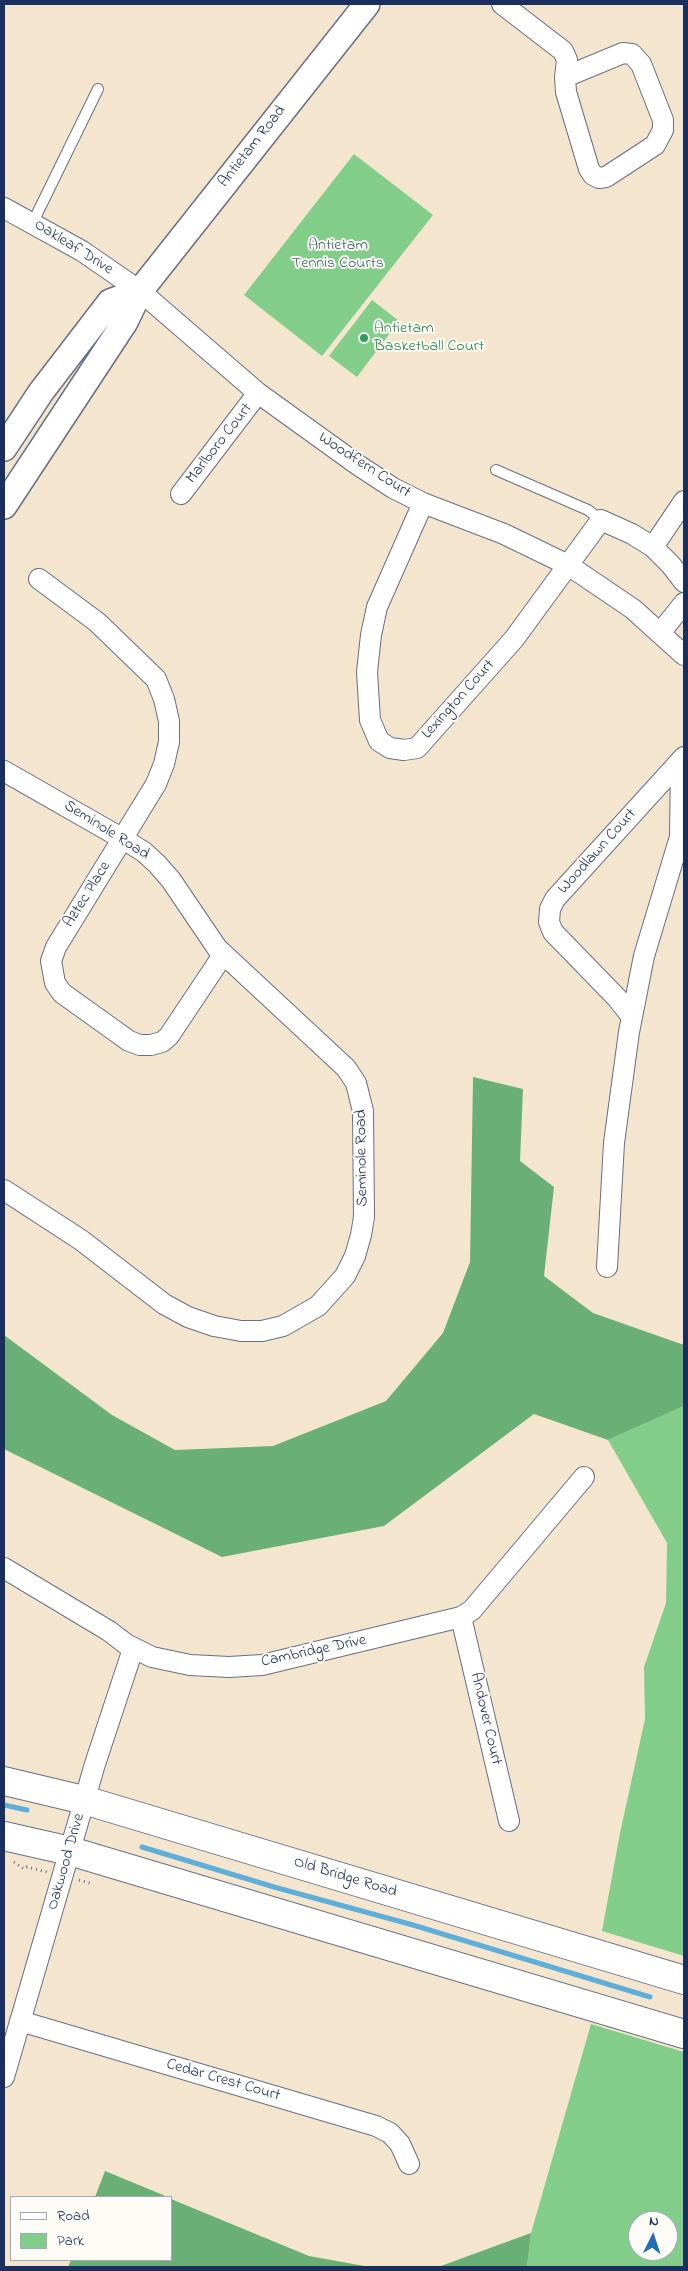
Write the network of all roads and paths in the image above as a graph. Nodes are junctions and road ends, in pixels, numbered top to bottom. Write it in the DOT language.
graph roads {
  1 [pos="367,4"];
  2 [pos="502,4"];
  3 [pos="565,77"];
  4 [pos="98,89"];
  5 [pos="4,208"];
  6 [pos="33,222"];
  7 [pos="140,291"];
  8 [pos="258,393"];
  9 [pos="4,448"];
  10 [pos="496,470"];
  11 [pos="180,494"];
  12 [pos="684,501"];
  13 [pos="423,503"];
  14 [pos="4,506"];
  15 [pos="601,520"];
  16 [pos="653,547"];
  17 [pos="568,565"];
  18 [pos="39,579"];
  19 [pos="684,582"];
  20 [pos="684,604"];
  21 [pos="661,632"];
  22 [pos="684,655"];
  23 [pos="683,758"];
  24 [pos="4,771"];
  25 [pos="123,839"];
  26 [pos="223,955"];
  27 [pos="632,1017"];
  28 [pos="4,1190"];
  29 [pos="607,1267"];
  30 [pos="584,1477"];
  31 [pos="4,1568"];
  32 [pos="461,1618"];
  33 [pos="133,1649"];
  34 [pos="4,1780"];
  35 [pos="84,1800"];
  36 [pos="509,1821"];
  37 [pos="4,1836"];
  38 [pos="70,1851"];
  39 [pos="11,1862"];
  40 [pos="27,1867"];
  41 [pos="684,1980"];
  42 [pos="20,2021"];
  43 [pos="684,2034"];
  44 [pos="4,2077"];
  45 [pos="409,2164"];
  1 -- 7 [label="street, Antietam Road"];
  2 -- 3 [label="street"];
  3 -- 3 [label="street"];
  4 -- 6 [label="lane"];
  5 -- 6 [label="street, Oakleaf Drive"];
  6 -- 7 [label="street, Oakleaf Drive"];
  7 -- 8 [label="street, Woodfern Court"];
  7 -- 9 [label="street"];
  7 -- 14 [label="street, Antietam Road"];
  8 -- 11 [label="street, Marlboro Court"];
  8 -- 13 [label="street, Woodfern Court"];
  10 -- 15 [label="lane"];
  12 -- 16 [label="street"];
  13 -- 17 [label="street, Woodfern Court"];
  13 -- 17 [label="street, Lexington Court"];
  15 -- 16 [label="street"];
  15 -- 17 [label="street, Lexington Court"];
  16 -- 19 [label="street"];
  17 -- 21 [label="street, Woodfern Court"];
  18 -- 25 [label="street, Aztec Place"];
  20 -- 21 [label="street"];
  21 -- 22 [label="street, Woodfern Court"];
  23 -- 27 [label="street, Woodlawn Court"];
  23 -- 27 [label="street, Woodlawn Court"];
  24 -- 25 [label="street, Seminole Road"];
  25 -- 26 [label="street, Seminole Road"];
  25 -- 26 [label="street, Aztec Place"];
  26 -- 28 [label="street, Seminole Road"];
  27 -- 29 [label="street, Woodlawn Court"];
  30 -- 32 [label="street, Cambridge Drive"];
  31 -- 33 [label="street, Cambridge Drive"];
  32 -- 33 [label="street, Cambridge Drive"];
  32 -- 36 [label="street, Andover Court"];
  33 -- 35 [label="street, Oakwood Drive"];
  34 -- 35 [label="main road, Old Bridge Road"];
  35 -- 38 [label="street, Oakwood Drive"];
  35 -- 41 [label="main road, Old Bridge Road"];
  37 -- 38 [label="main road"];
  38 -- 42 [label="street, Oakwood Drive"];
  38 -- 43 [label="main road"];
  39 -- 40 [label="path"];
  42 -- 44 [label="street, Oakwood Drive"];
  42 -- 45 [label="street, Cedar Crest Court"];
}
